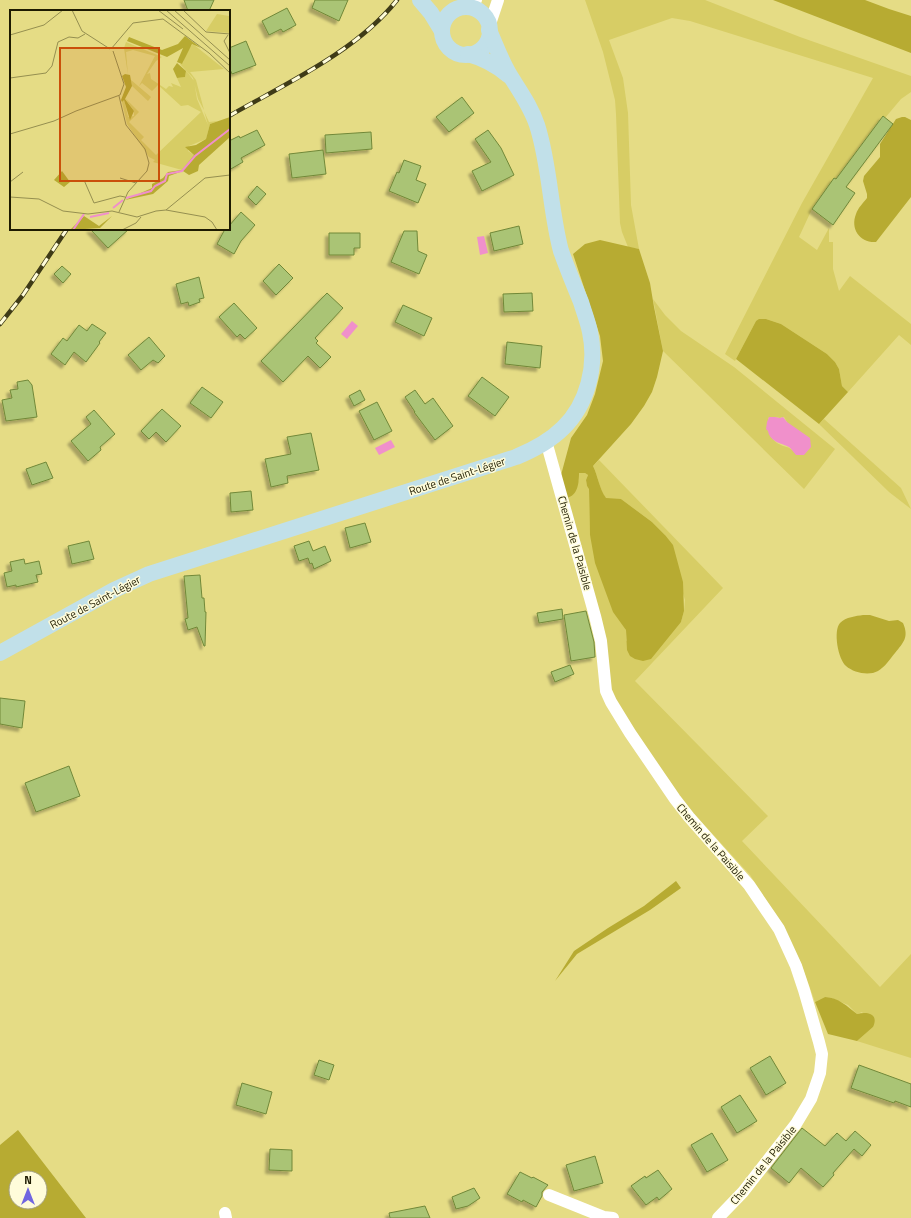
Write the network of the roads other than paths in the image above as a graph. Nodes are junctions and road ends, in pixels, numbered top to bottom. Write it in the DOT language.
graph roads {
  1 [pos="420,0"];
  2 [pos="424,0"];
  3 [pos="498,0"];
  4 [pos="467,5"];
  5 [pos="489,29"];
  6 [pos="442,31"];
  7 [pos="468,54"];
  8 [pos="511,77"];
  9 [pos="546,441"];
  10 [pos="0,653"];
  11 [pos="549,1195"];
  12 [pos="613,1218"];
  13 [pos="718,1218"];
  1 -- 6 [label="main road"];
  2 -- 4 [label="main road"];
  3 -- 5 [label="street"];
  4 -- 5 [label="main road"];
  4 -- 6 [label="main road"];
  5 -- 7 [label="main road"];
  5 -- 8 [label="main road, Route de Saint-Légier"];
  6 -- 7 [label="main road"];
  7 -- 8 [label="main road, Route de Saint-Légier"];
  8 -- 9 [label="main road, Route de Saint-Légier"];
  9 -- 10 [label="main road, Route de Saint-Légier"];
  9 -- 13 [label="street, Chemin de la Paisible"];
  11 -- 12 [label="street"];
}
